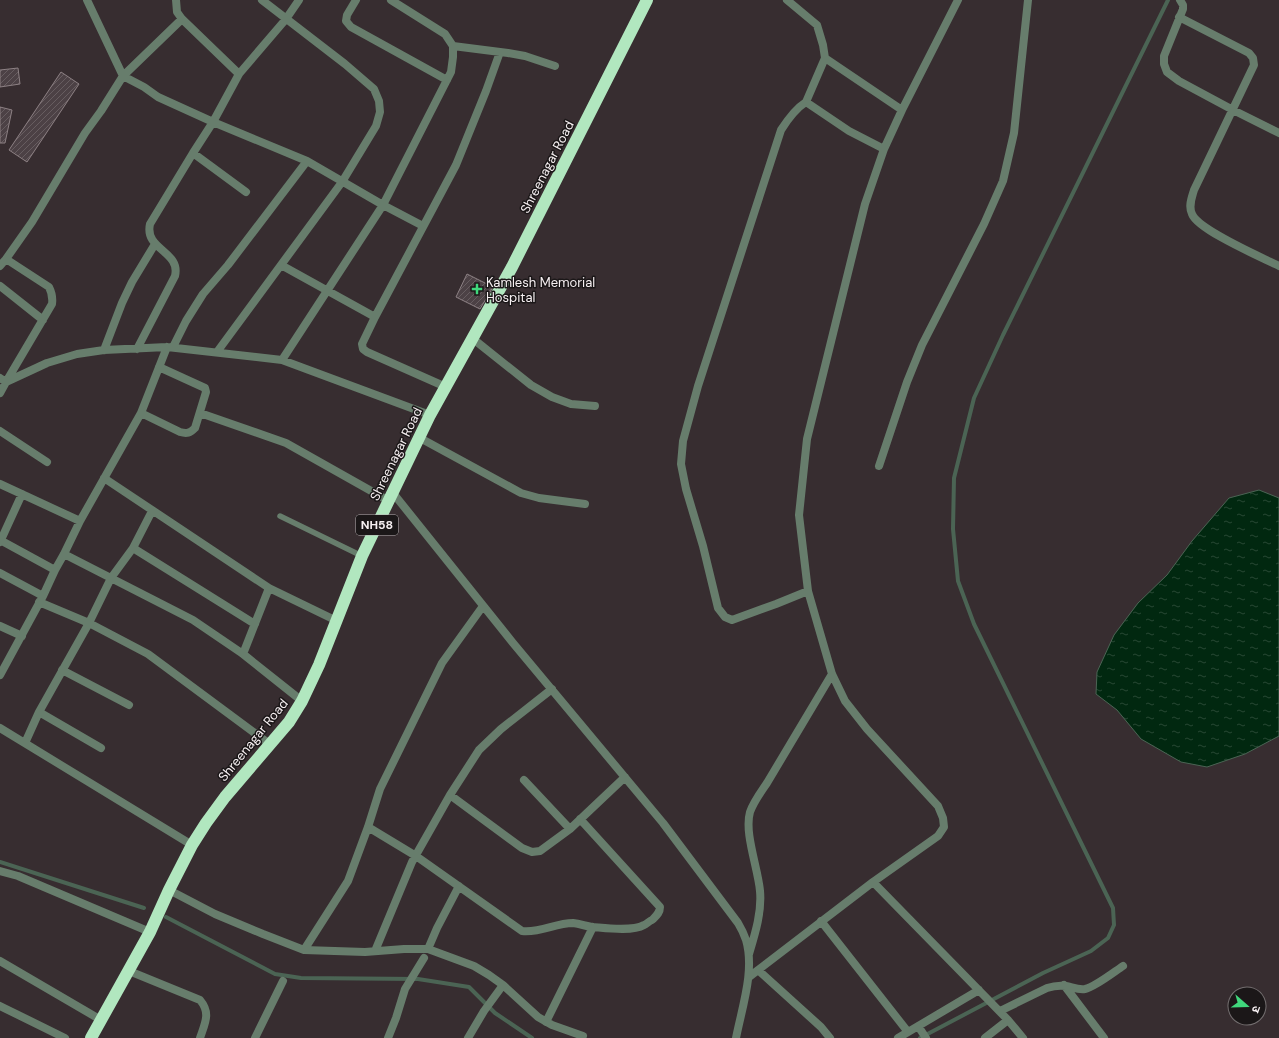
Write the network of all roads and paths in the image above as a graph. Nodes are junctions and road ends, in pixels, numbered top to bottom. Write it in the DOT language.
graph roads {
  1 [pos="87,0"];
  2 [pos="176,0"];
  3 [pos="262,0"];
  4 [pos="299,0"];
  5 [pos="356,0"];
  6 [pos="391,0"];
  7 [pos="647,0"];
  8 [pos="787,0"];
  9 [pos="958,0"];
  10 [pos="1028,0"];
  11 [pos="1181,0"];
  12 [pos="1180,17"];
  13 [pos="182,19"];
  14 [pos="286,19"];
  15 [pos="453,46"];
  16 [pos="500,52"];
  17 [pos="825,58"];
  18 [pos="555,66"];
  19 [pos="239,74"];
  20 [pos="123,76"];
  21 [pos="447,80"];
  22 [pos="806,102"];
  23 [pos="902,110"];
  24 [pos="1233,110"];
  25 [pos="213,122"];
  26 [pos="1279,133"];
  27 [pos="884,149"];
  28 [pos="193,153"];
  29 [pos="307,162"];
  30 [pos="342,182"];
  31 [pos="246,192"];
  32 [pos="382,205"];
  33 [pos="423,226"];
  34 [pos="155,244"];
  35 [pos="6,259"];
  36 [pos="281,265"];
  37 [pos="0,266"];
  38 [pos="1279,266"];
  39 [pos="0,286"];
  40 [pos="326,291"];
  41 [pos="375,317"];
  42 [pos="43,320"];
  43 [pos="472,338"];
  44 [pos="170,347"];
  45 [pos="137,349"];
  46 [pos="104,350"];
  47 [pos="217,352"];
  48 [pos="282,360"];
  49 [pos="159,367"];
  50 [pos="3,380"];
  51 [pos="446,387"];
  52 [pos="0,393"];
  53 [pos="595,406"];
  54 [pos="141,413"];
  55 [pos="200,413"];
  56 [pos="430,415"];
  57 [pos="0,431"];
  58 [pos="420,438"];
  59 [pos="47,462"];
  60 [pos="879,466"];
  61 [pos="104,478"];
  62 [pos="0,484"];
  63 [pos="22,494"];
  64 [pos="391,497"];
  65 [pos="585,504"];
  66 [pos="152,511"];
  67 [pos="280,516"];
  68 [pos="80,521"];
  69 [pos="0,541"];
  70 [pos="133,548"];
  71 [pos="64,554"];
  72 [pos="362,556"];
  73 [pos="55,570"];
  74 [pos="0,573"];
  75 [pos="111,578"];
  76 [pos="269,588"];
  77 [pos="808,591"];
  78 [pos="41,599"];
  79 [pos="483,606"];
  80 [pos="337,621"];
  81 [pos="88,622"];
  82 [pos="255,624"];
  83 [pos="0,626"];
  84 [pos="22,636"];
  85 [pos="243,654"];
  86 [pos="62,670"];
  87 [pos="832,674"];
  88 [pos="0,675"];
  89 [pos="552,689"];
  90 [pos="302,701"];
  91 [pos="129,704"];
  92 [pos="39,712"];
  93 [pos="0,728"];
  94 [pos="25,743"];
  95 [pos="270,745"];
  96 [pos="101,748"];
  97 [pos="625,777"];
  98 [pos="524,780"];
  99 [pos="450,795"];
  100 [pos="580,819"];
  101 [pos="368,827"];
  102 [pos="570,829"];
  103 [pos="192,845"];
  104 [pos="416,856"];
  105 [pos="0,871"];
  106 [pos="873,882"];
  107 [pos="459,886"];
  108 [pos="169,890"];
  109 [pos="822,921"];
  110 [pos="593,927"];
  111 [pos="150,932"];
  112 [pos="428,949"];
  113 [pos="304,950"];
  114 [pos="375,951"];
  115 [pos="749,956"];
  116 [pos="424,958"];
  117 [pos="0,961"];
  118 [pos="1123,966"];
  119 [pos="758,970"];
  120 [pos="129,971"];
  121 [pos="749,976"];
  122 [pos="282,981"];
  123 [pos="503,985"];
  124 [pos="1064,986"];
  125 [pos="982,993"];
  126 [pos="0,1006"];
  127 [pos="997,1008"];
  128 [pos="101,1020"];
  129 [pos="1008,1020"];
  130 [pos="546,1022"];
  131 [pos="918,1026"];
  132 [pos="908,1032"];
  133 [pos="583,1036"];
  134 [pos="65,1038"];
  135 [pos="91,1038"];
  136 [pos="200,1038"];
  137 [pos="255,1038"];
  138 [pos="388,1038"];
  139 [pos="468,1038"];
  140 [pos="736,1038"];
  141 [pos="830,1038"];
  142 [pos="898,1038"];
  143 [pos="926,1038"];
  144 [pos="985,1038"];
  145 [pos="1023,1038"];
  146 [pos="1104,1038"];
  1 -- 20 [label="street"];
  2 -- 13 [label="street"];
  3 -- 14 [label="street"];
  4 -- 14 [label="street"];
  5 -- 21 [label="street"];
  6 -- 15 [label="street"];
  7 -- 43 [label="highway, Shreenagar Road / NH58"];
  8 -- 17 [label="street"];
  9 -- 23 [label="street"];
  10 -- 60 [label="street"];
  11 -- 12 [label="street"];
  12 -- 24 [label="street"];
  12 -- 24 [label="street"];
  13 -- 19 [label="street"];
  13 -- 20 [label="street"];
  14 -- 19 [label="street"];
  14 -- 30 [label="street"];
  15 -- 16 [label="street"];
  15 -- 21 [label="street"];
  16 -- 18 [label="street"];
  16 -- 33 [label="street"];
  17 -- 22 [label="street"];
  17 -- 23 [label="street"];
  19 -- 25 [label="street"];
  20 -- 25 [label="street"];
  20 -- 35 [label="street"];
  21 -- 32 [label="street"];
  22 -- 27 [label="street"];
  22 -- 77 [label="street"];
  23 -- 27 [label="street"];
  24 -- 26 [label="street"];
  24 -- 38 [label="street"];
  25 -- 28 [label="street"];
  25 -- 29 [label="street"];
  27 -- 77 [label="street"];
  28 -- 31 [label="street"];
  28 -- 34 [label="street"];
  29 -- 30 [label="street"];
  29 -- 44 [label="street"];
  30 -- 32 [label="street"];
  30 -- 36 [label="street"];
  32 -- 33 [label="street"];
  32 -- 40 [label="street"];
  33 -- 41 [label="street"];
  34 -- 45 [label="street"];
  34 -- 46 [label="street"];
  35 -- 37 [label="street"];
  35 -- 42 [label="street"];
  36 -- 40 [label="street"];
  36 -- 47 [label="street"];
  39 -- 42 [label="street"];
  40 -- 41 [label="street"];
  40 -- 48 [label="street"];
  41 -- 51 [label="street"];
  42 -- 50 [label="street"];
  43 -- 51 [label="highway, Shreenagar Road / NH58"];
  43 -- 53 [label="street"];
  44 -- 45 [label="street"];
  44 -- 47 [label="street"];
  44 -- 49 [label="street"];
  45 -- 46 [label="street"];
  46 -- 50 [label="street"];
  47 -- 48 [label="street"];
  48 -- 56 [label="street"];
  49 -- 54 [label="street"];
  49 -- 55 [label="street"];
  50 -- 52 [label="street"];
  51 -- 56 [label="highway, Shreenagar Road / NH58"];
  54 -- 55 [label="street"];
  54 -- 61 [label="street"];
  55 -- 64 [label="street"];
  56 -- 58 [label="highway, Shreenagar Road / NH58"];
  57 -- 59 [label="street"];
  58 -- 64 [label="highway, Shreenagar Road / NH58"];
  58 -- 65 [label="street"];
  61 -- 66 [label="street"];
  61 -- 68 [label="street"];
  62 -- 63 [label="street"];
  63 -- 68 [label="street"];
  63 -- 69 [label="street"];
  64 -- 72 [label="highway, Shreenagar Road / NH58"];
  64 -- 79 [label="street"];
  66 -- 70 [label="street"];
  66 -- 76 [label="street"];
  67 -- 72 [label="lane"];
  68 -- 71 [label="street"];
  69 -- 73 [label="street"];
  70 -- 75 [label="street"];
  70 -- 82 [label="street"];
  71 -- 73 [label="street"];
  71 -- 75 [label="street"];
  72 -- 80 [label="highway, Shreenagar Road / NH58"];
  73 -- 78 [label="street"];
  74 -- 78 [label="street"];
  75 -- 81 [label="street"];
  75 -- 85 [label="street"];
  76 -- 80 [label="street"];
  76 -- 82 [label="street"];
  77 -- 87 [label="street"];
  78 -- 81 [label="street"];
  78 -- 84 [label="street"];
  79 -- 89 [label="street"];
  79 -- 101 [label="street"];
  80 -- 90 [label="highway, Shreenagar Road / NH58"];
  81 -- 86 [label="street"];
  81 -- 95 [label="street"];
  82 -- 85 [label="street"];
  83 -- 84 [label="street"];
  84 -- 88 [label="street"];
  85 -- 90 [label="street"];
  86 -- 91 [label="street"];
  86 -- 92 [label="street"];
  87 -- 106 [label="street"];
  87 -- 115 [label="street"];
  89 -- 97 [label="street"];
  89 -- 99 [label="street"];
  90 -- 95 [label="highway, Shreenagar Road / NH58"];
  92 -- 94 [label="street"];
  92 -- 96 [label="street"];
  93 -- 94 [label="street"];
  94 -- 103 [label="street"];
  95 -- 103 [label="highway, Shreenagar Road / NH58"];
  97 -- 100 [label="street"];
  97 -- 115 [label="street"];
  98 -- 102 [label="street"];
  99 -- 102 [label="street"];
  99 -- 104 [label="street"];
  100 -- 102 [label="street"];
  100 -- 110 [label="street"];
  101 -- 104 [label="street"];
  101 -- 113 [label="street"];
  103 -- 108 [label="highway, Shreenagar Road / NH58"];
  104 -- 107 [label="street"];
  104 -- 114 [label="street"];
  105 -- 111 [label="street"];
  106 -- 109 [label="street"];
  106 -- 125 [label="street"];
  107 -- 110 [label="street"];
  107 -- 112 [label="street"];
  108 -- 111 [label="highway, Shreenagar Road / NH58"];
  108 -- 113 [label="street"];
  109 -- 119 [label="street"];
  109 -- 132 [label="street"];
  110 -- 130 [label="street"];
  111 -- 120 [label="highway, Shreenagar Road / NH58"];
  112 -- 114 [label="street"];
  112 -- 123 [label="street"];
  113 -- 114 [label="street"];
  115 -- 121 [label="street"];
  116 -- 138 [label="street"];
  117 -- 128 [label="street"];
  118 -- 124 [label="street"];
  119 -- 121 [label="street"];
  119 -- 141 [label="street"];
  120 -- 128 [label="highway, Shreenagar Road / NH58"];
  120 -- 136 [label="street"];
  121 -- 140 [label="street"];
  122 -- 137 [label="street"];
  123 -- 130 [label="street"];
  123 -- 139 [label="street"];
  124 -- 127 [label="street"];
  124 -- 146 [label="street"];
  125 -- 127 [label="street"];
  125 -- 131 [label="street"];
  126 -- 134 [label="street"];
  127 -- 129 [label="street"];
  128 -- 135 [label="highway, Shreenagar Road / NH58"];
  129 -- 144 [label="street"];
  129 -- 145 [label="street"];
  130 -- 133 [label="street"];
  131 -- 132 [label="street"];
  131 -- 143 [label="street"];
  132 -- 142 [label="street"];
}
